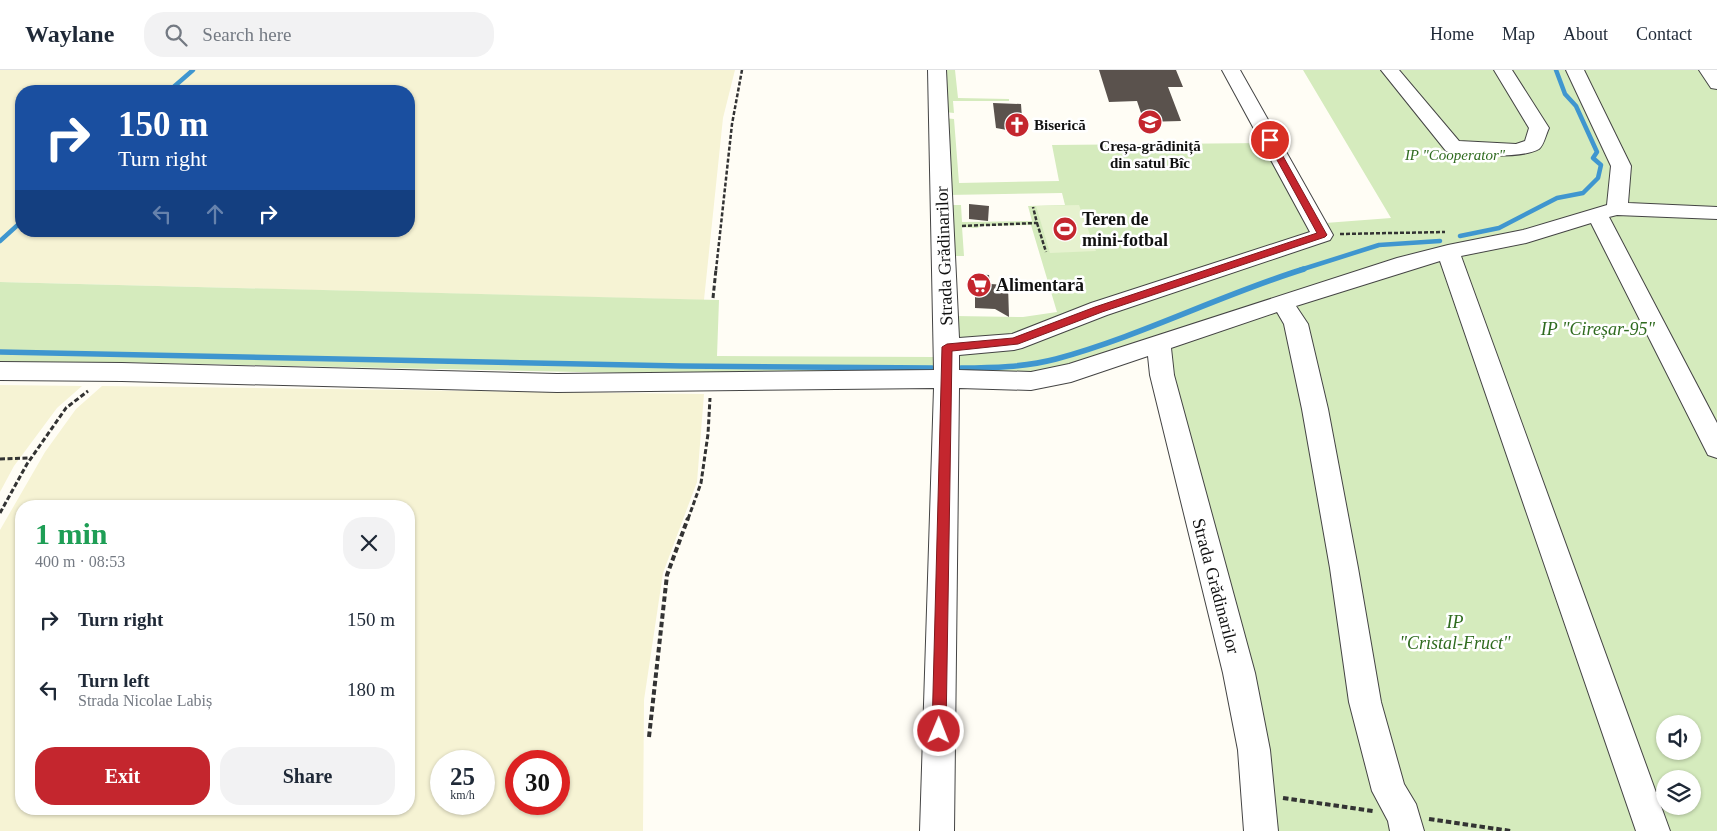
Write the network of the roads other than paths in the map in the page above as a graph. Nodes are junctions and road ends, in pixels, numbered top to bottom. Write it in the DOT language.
graph roads {
  1 [pos="938,70"];
  2 [pos="1231,70"];
  3 [pos="1390,70"];
  4 [pos="1503,70"];
  5 [pos="1575,70"];
  6 [pos="1708,70"];
  7 [pos="1717,84"];
  8 [pos="1607,211"];
  9 [pos="1717,213"];
  10 [pos="1446,242"];
  11 [pos="1282,302"];
  12 [pos="1159,343"];
  13 [pos="947,347"];
  14 [pos="0,371"];
  15 [pos="946,379"];
  16 [pos="1717,448"];
  17 [pos="937,831"];
  18 [pos="1260,831"];
  19 [pos="1407,831"];
  20 [pos="1653,831"];
  1 -- 13 [label="street, Strada Grădinarilor"];
  2 -- 13 [label="street"];
  3 -- 4 [label="street"];
  5 -- 8 [label="street"];
  6 -- 7 [label="street"];
  8 -- 9 [label="street"];
  8 -- 10 [label="street"];
  8 -- 16 [label="street"];
  10 -- 11 [label="street"];
  10 -- 20 [label="street"];
  11 -- 12 [label="street"];
  11 -- 19 [label="street"];
  12 -- 15 [label="street"];
  12 -- 18 [label="street, Strada Grădinarilor"];
  13 -- 15 [label="street, Strada Grădinarilor"];
  14 -- 15 [label="street"];
  15 -- 17 [label="street, Strada Grădinarilor"];
}
